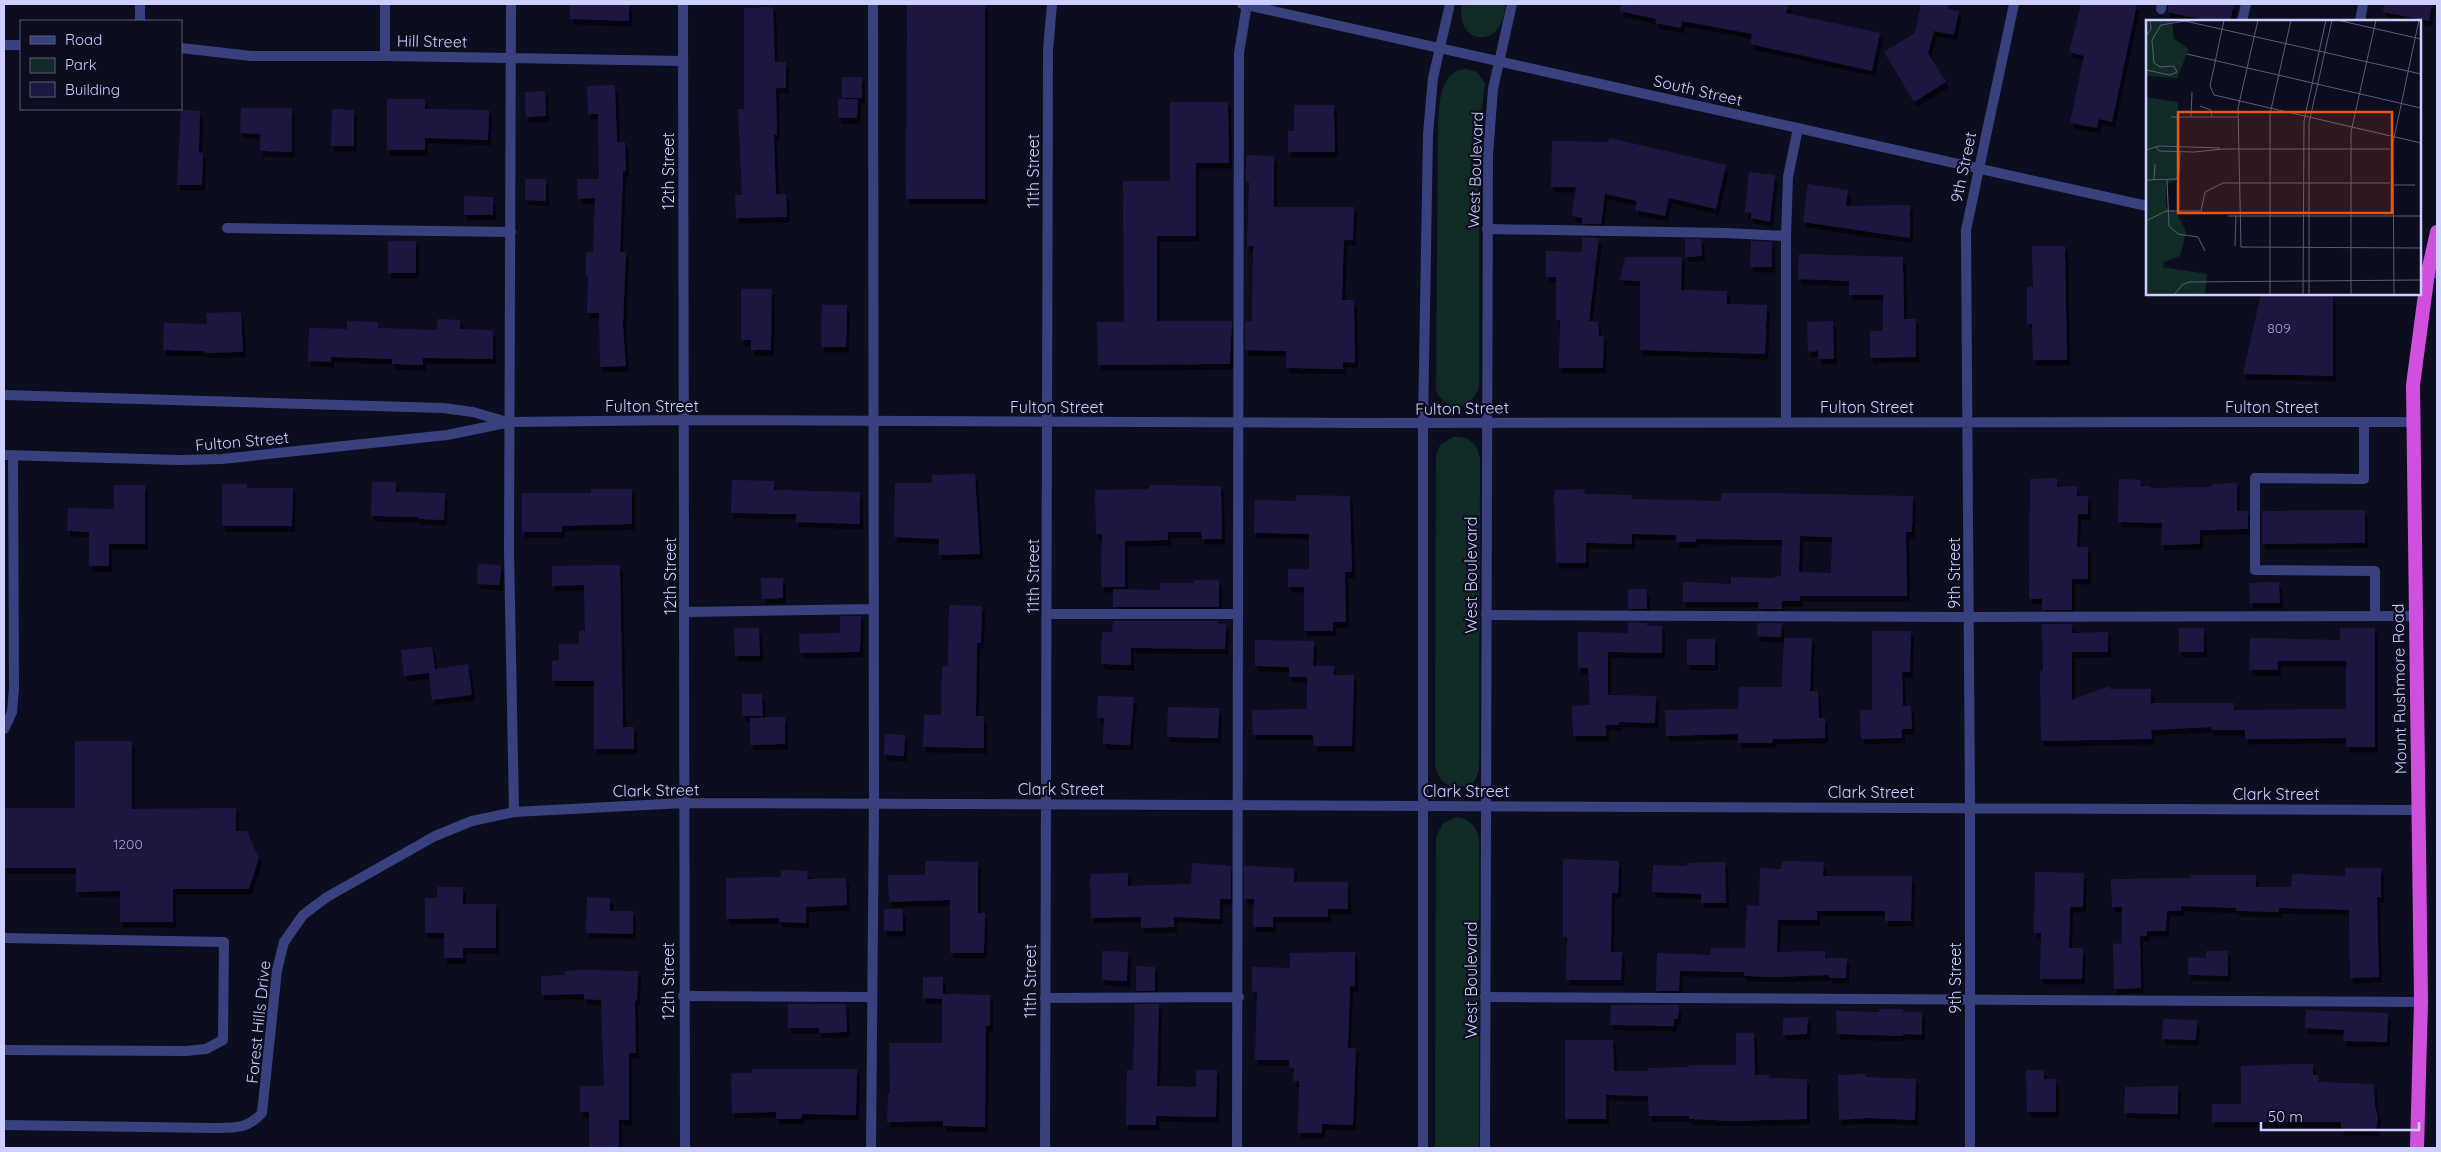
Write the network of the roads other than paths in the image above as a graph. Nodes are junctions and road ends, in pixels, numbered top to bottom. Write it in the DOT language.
graph roads {
  1 [pos="140,4"];
  2 [pos="386,4"];
  3 [pos="511,4"];
  4 [pos="683,4"];
  5 [pos="873,4"];
  6 [pos="1052,4"];
  7 [pos="1245,4"];
  8 [pos="1450,4"];
  9 [pos="1512,4"];
  10 [pos="2014,4"];
  11 [pos="2246,4"];
  12 [pos="2363,4"];
  13 [pos="140,20"];
  14 [pos="2242,20"];
  15 [pos="2360,20"];
  16 [pos="4,45"];
  17 [pos="20,45"];
  18 [pos="182,48"];
  19 [pos="1439,49"];
  20 [pos="385,56"];
  21 [pos="512,58"];
  22 [pos="1499,60"];
  23 [pos="683,61"];
  24 [pos="1798,128"];
  25 [pos="1977,168"];
  26 [pos="2146,206"];
  27 [pos="227,228"];
  28 [pos="1488,229"];
  29 [pos="511,232"];
  30 [pos="2437,232"];
  31 [pos="1786,236"];
  32 [pos="2428,272"];
  33 [pos="4,395"];
  34 [pos="685,420"];
  35 [pos="1048,421"];
  36 [pos="511,422"];
  37 [pos="1238,422"];
  38 [pos="1486,422"];
  39 [pos="1786,422"];
  40 [pos="1968,422"];
  41 [pos="2364,422"];
  42 [pos="2413,422"];
  43 [pos="873,423"];
  44 [pos="1423,423"];
  45 [pos="9,455"];
  46 [pos="874,609"];
  47 [pos="685,612"];
  48 [pos="1048,614"];
  49 [pos="1238,614"];
  50 [pos="1486,615"];
  51 [pos="2374,616"];
  52 [pos="2416,616"];
  53 [pos="1969,617"];
  54 [pos="4,729"];
  55 [pos="684,803"];
  56 [pos="1046,804"];
  57 [pos="874,805"];
  58 [pos="1238,805"];
  59 [pos="1424,806"];
  60 [pos="1486,806"];
  61 [pos="1970,807"];
  62 [pos="2418,810"];
  63 [pos="514,812"];
  64 [pos="4,938"];
  65 [pos="683,996"];
  66 [pos="872,997"];
  67 [pos="1239,997"];
  68 [pos="1486,997"];
  69 [pos="1045,998"];
  70 [pos="1971,1000"];
  71 [pos="2421,1002"];
  72 [pos="4,1050"];
  73 [pos="4,1124"];
  74 [pos="685,1148"];
  75 [pos="871,1148"];
  76 [pos="1045,1148"];
  77 [pos="1237,1148"];
  78 [pos="1423,1148"];
  79 [pos="1485,1148"];
  80 [pos="1970,1148"];
  81 [pos="2417,1148"];
  1 -- 13 [label="street"];
  2 -- 20 [label="street"];
  3 -- 21 [label="street"];
  4 -- 23 [label="street, 12th Street"];
  5 -- 43 [label="street"];
  6 -- 35 [label="street, 11th Street"];
  7 -- 19 [label="street, South Street"];
  7 -- 37 [label="street"];
  8 -- 19 [label="street"];
  9 -- 22 [label="street, West Boulevard"];
  10 -- 25 [label="street, 9th Street"];
  11 -- 14 [label="street"];
  12 -- 15 [label="street"];
  16 -- 17 [label="street"];
  18 -- 20 [label="street, Hill Street"];
  19 -- 22 [label="street, South Street"];
  19 -- 44 [label="street"];
  20 -- 21 [label="street, Hill Street"];
  21 -- 23 [label="street, Hill Street"];
  21 -- 29 [label="street"];
  22 -- 24 [label="street, South Street"];
  22 -- 28 [label="street, West Boulevard"];
  23 -- 34 [label="street, 12th Street"];
  24 -- 25 [label="street, South Street"];
  24 -- 31 [label="street"];
  25 -- 26 [label="street, South Street"];
  25 -- 40 [label="street, 9th Street"];
  27 -- 29 [label="street"];
  28 -- 31 [label="street"];
  28 -- 38 [label="street, West Boulevard"];
  29 -- 36 [label="street"];
  30 -- 32 [label="highway, Mount Rushmore Road"];
  31 -- 39 [label="street"];
  32 -- 42 [label="highway, Mount Rushmore Road"];
  33 -- 36 [label="street, Fulton Street"];
  34 -- 36 [label="street, Fulton Street"];
  34 -- 43 [label="street, Fulton Street"];
  34 -- 47 [label="street, 12th Street"];
  35 -- 37 [label="street, Fulton Street"];
  35 -- 43 [label="street, Fulton Street"];
  35 -- 48 [label="street, 11th Street"];
  36 -- 45 [label="street, Fulton Street"];
  36 -- 63 [label="street"];
  37 -- 44 [label="street, Fulton Street"];
  37 -- 49 [label="street"];
  38 -- 39 [label="street, Fulton Street"];
  38 -- 44 [label="street, Fulton Street"];
  38 -- 50 [label="street, West Boulevard"];
  39 -- 40 [label="street, Fulton Street"];
  40 -- 41 [label="street, Fulton Street"];
  40 -- 53 [label="street, 9th Street"];
  41 -- 42 [label="street, Fulton Street"];
  41 -- 51 [label="street"];
  42 -- 52 [label="highway, Mount Rushmore Road"];
  43 -- 46 [label="street"];
  44 -- 59 [label="street"];
  45 -- 54 [label="street"];
  46 -- 47 [label="street"];
  46 -- 57 [label="street"];
  47 -- 55 [label="street, 12th Street"];
  48 -- 49 [label="street"];
  48 -- 56 [label="street, 11th Street"];
  49 -- 58 [label="street"];
  50 -- 53 [label="street"];
  50 -- 60 [label="street, West Boulevard"];
  51 -- 52 [label="street"];
  51 -- 53 [label="street"];
  52 -- 62 [label="highway, Mount Rushmore Road"];
  53 -- 61 [label="street, 9th Street"];
  55 -- 57 [label="street, Clark Street"];
  55 -- 63 [label="street, Clark Street"];
  55 -- 65 [label="street, 12th Street"];
  56 -- 57 [label="street, Clark Street"];
  56 -- 58 [label="street, Clark Street"];
  56 -- 69 [label="street, 11th Street"];
  57 -- 66 [label="street"];
  58 -- 59 [label="street, Clark Street"];
  58 -- 67 [label="street"];
  59 -- 60 [label="street, Clark Street"];
  59 -- 78 [label="street"];
  60 -- 61 [label="street, Clark Street"];
  60 -- 68 [label="street, West Boulevard"];
  61 -- 62 [label="street, Clark Street"];
  61 -- 70 [label="street, 9th Street"];
  62 -- 71 [label="highway, Mount Rushmore Road"];
  63 -- 73 [label="street, Forest Hills Drive"];
  64 -- 72 [label="street"];
  65 -- 66 [label="street"];
  65 -- 74 [label="street, 12th Street"];
  66 -- 75 [label="street"];
  67 -- 69 [label="street"];
  67 -- 77 [label="street"];
  68 -- 70 [label="street"];
  68 -- 79 [label="street, West Boulevard"];
  69 -- 76 [label="street, 11th Street"];
  70 -- 71 [label="street"];
  70 -- 80 [label="street, 9th Street"];
  71 -- 81 [label="highway, Mount Rushmore Road"];
}
